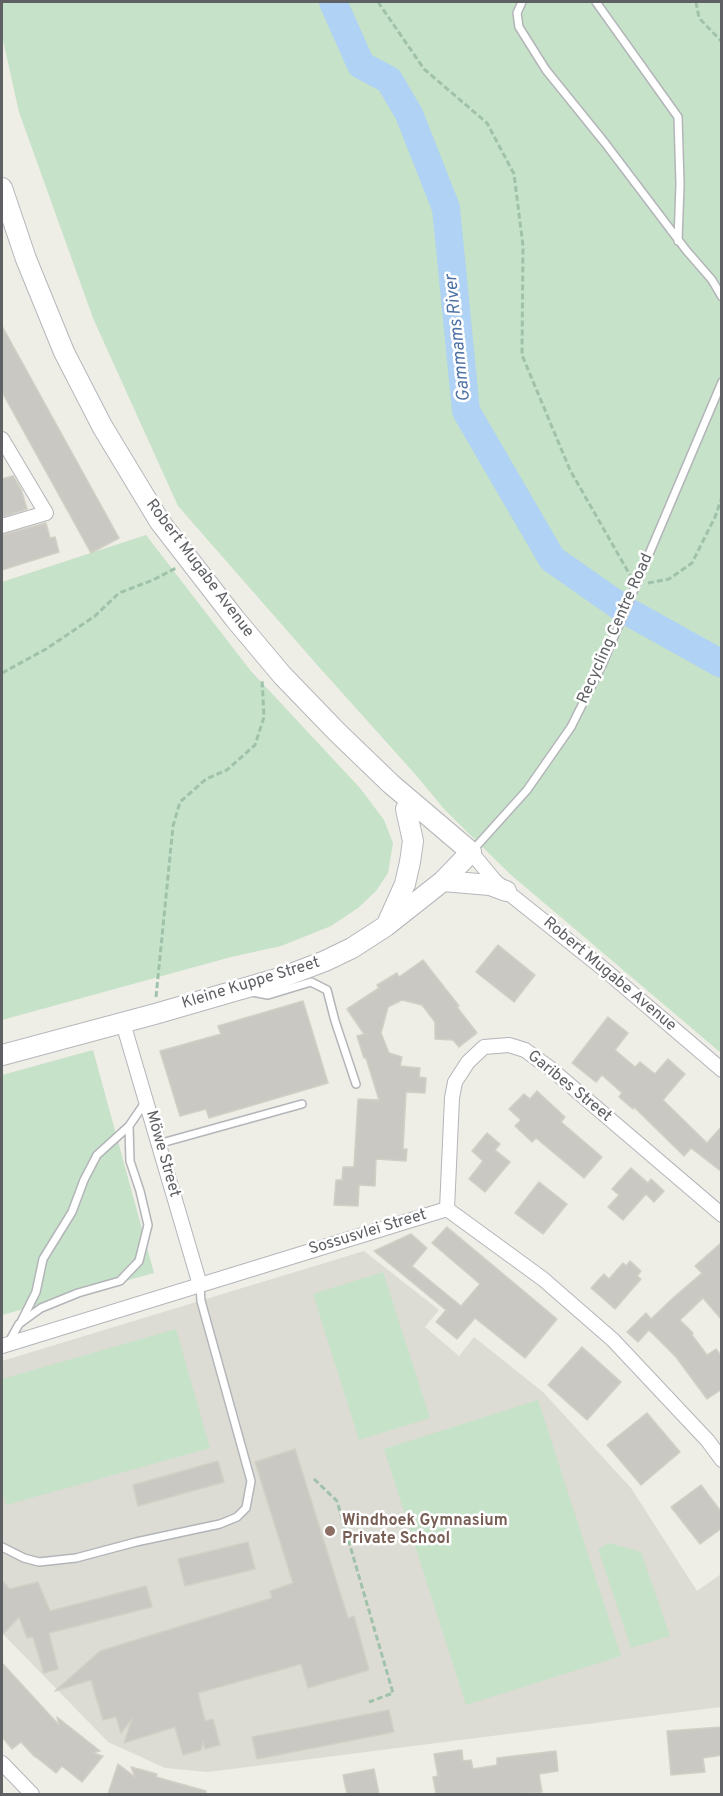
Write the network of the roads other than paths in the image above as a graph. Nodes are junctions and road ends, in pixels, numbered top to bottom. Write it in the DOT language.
graph roads {
  1 [pos="522,2"];
  2 [pos="596,2"];
  3 [pos="2,188"];
  4 [pos="2,217"];
  5 [pos="678,241"];
  6 [pos="722,297"];
  7 [pos="722,382"];
  8 [pos="2,439"];
  9 [pos="2,526"];
  10 [pos="406,809"];
  11 [pos="466,858"];
  12 [pos="443,881"];
  13 [pos="501,886"];
  14 [pos="386,926"];
  15 [pos="245,987"];
  16 [pos="123,1023"];
  17 [pos="2,1055"];
  18 [pos="722,1070"];
  19 [pos="356,1084"];
  20 [pos="146,1101"];
  21 [pos="302,1104"];
  22 [pos="129,1126"];
  23 [pos="159,1144"];
  24 [pos="447,1209"];
  25 [pos="722,1215"];
  26 [pos="200,1285"];
  27 [pos="20,1324"];
  28 [pos="4,1345"];
  29 [pos="722,1460"];
  30 [pos="2,1547"];
  31 [pos="2,1764"];
  32 [pos="32,1794"];
  1 -- 5 [label="lane"];
  2 -- 5 [label="lane"];
  3 -- 11 [label="street, Robert Mugabe Avenue"];
  4 -- 10 [label="street, Robert Mugabe Avenue"];
  5 -- 6 [label="lane"];
  7 -- 11 [label="lane, Recycling Centre Road"];
  8 -- 9 [label="street"];
  10 -- 11 [label="street, Robert Mugabe Avenue"];
  10 -- 14 [label="street"];
  11 -- 12 [label="street, Kleine Kuppe Street"];
  11 -- 13 [label="street, Robert Mugabe Avenue"];
  12 -- 13 [label="street"];
  12 -- 14 [label="street, Kleine Kuppe Street"];
  13 -- 18 [label="street, Robert Mugabe Avenue"];
  14 -- 15 [label="street, Kleine Kuppe Street"];
  15 -- 16 [label="street, Kleine Kuppe Street"];
  15 -- 19 [label="lane"];
  16 -- 17 [label="street, Kleine Kuppe Street"];
  16 -- 20 [label="street, Möwe Street"];
  20 -- 22 [label="lane"];
  20 -- 23 [label="street, Möwe Street"];
  21 -- 23 [label="lane"];
  22 -- 27 [label="lane"];
  22 -- 27 [label="lane"];
  23 -- 26 [label="street, Möwe Street"];
  24 -- 25 [label="street, Garibes Street"];
  24 -- 26 [label="street, Sossusvlei Street"];
  24 -- 29 [label="street, Sossusvlei Street"];
  26 -- 28 [label="street, Sossusvlei Street"];
  26 -- 30 [label="lane"];
  27 -- 28 [label="lane"];
  31 -- 32 [label="street"];
}
